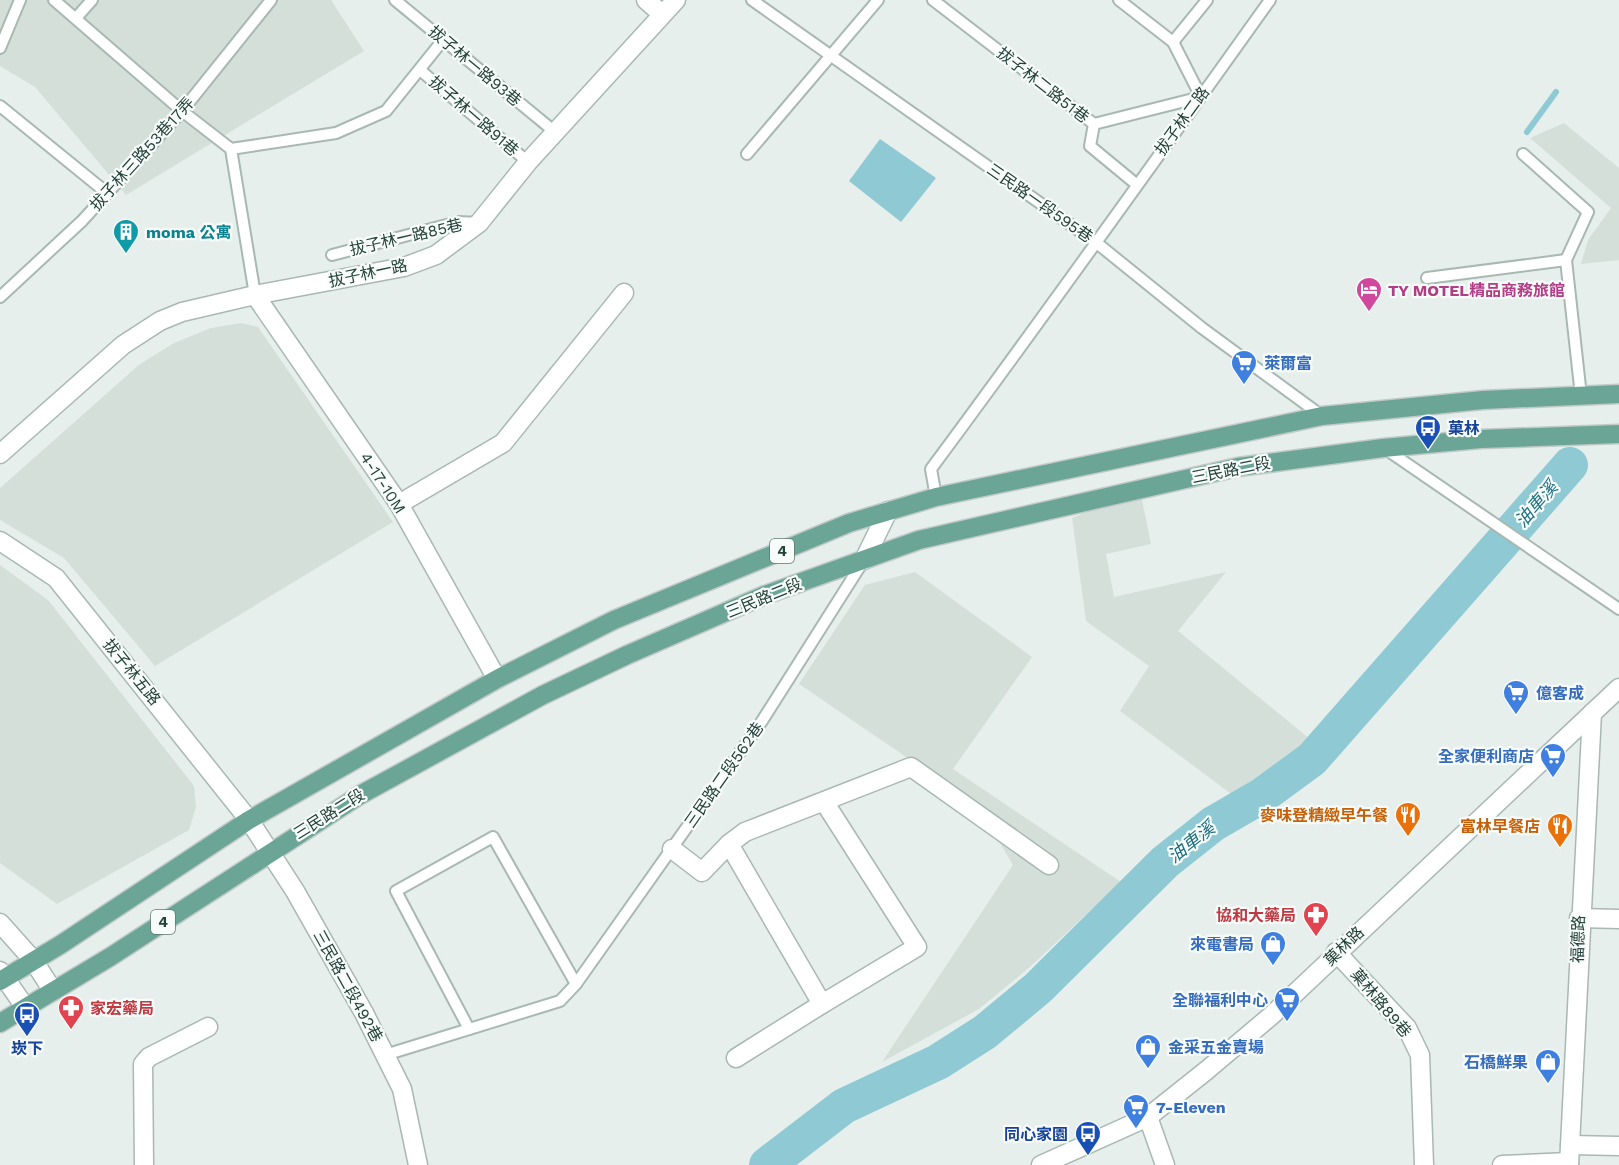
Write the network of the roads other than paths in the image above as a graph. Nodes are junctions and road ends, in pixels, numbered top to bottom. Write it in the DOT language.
graph roads {
  1 [pos="20,0"];
  2 [pos="54,0"];
  3 [pos="92,0"];
  4 [pos="271,0"];
  5 [pos="395,0"];
  6 [pos="646,0"];
  7 [pos="676,0"];
  8 [pos="752,0"];
  9 [pos="878,0"];
  10 [pos="933,0"];
  11 [pos="1119,0"];
  12 [pos="1207,0"];
  13 [pos="1270,0"];
  14 [pos="662,14"];
  15 [pos="76,18"];
  16 [pos="443,40"];
  17 [pos="1173,42"];
  18 [pos="0,48"];
  19 [pos="830,57"];
  20 [pos="420,69"];
  21 [pos="1201,97"];
  22 [pos="0,106"];
  23 [pos="182,111"];
  24 [pos="1094,124"];
  25 [pos="555,132"];
  26 [pos="231,149"];
  27 [pos="747,154"];
  28 [pos="1523,154"];
  29 [pos="528,162"];
  30 [pos="1136,184"];
  31 [pos="107,193"];
  32 [pos="479,223"];
  33 [pos="1098,244"];
  34 [pos="332,255"];
  35 [pos="1566,260"];
  36 [pos="1427,278"];
  37 [pos="624,293"];
  38 [pos="255,296"];
  39 [pos="0,297"];
  40 [pos="1619,394"];
  41 [pos="1581,396"];
  42 [pos="1322,416"];
  43 [pos="1619,434"];
  44 [pos="1383,448"];
  45 [pos="0,454"];
  46 [pos="936,497"];
  47 [pos="399,504"];
  48 [pos="888,512"];
  49 [pos="0,541"];
  50 [pos="864,560"];
  51 [pos="1619,609"];
  52 [pos="496,679"];
  53 [pos="1619,688"];
  54 [pos="1592,713"];
  55 [pos="825,803"];
  56 [pos="249,820"];
  57 [pos="729,844"];
  58 [pos="672,849"];
  59 [pos="271,851"];
  60 [pos="1049,865"];
  61 [pos="1579,918"];
  62 [pos="1619,919"];
  63 [pos="0,923"];
  64 [pos="1336,952"];
  65 [pos="33,960"];
  66 [pos="2,977"];
  67 [pos="576,984"];
  68 [pos="54,991"];
  69 [pos="822,1004"];
  70 [pos="25,1007"];
  71 [pos="0,1023"];
  72 [pos="208,1027"];
  73 [pos="469,1029"];
  74 [pos="385,1055"];
  75 [pos="736,1058"];
  76 [pos="1148,1117"];
  77 [pos="1619,1146"];
  78 [pos="1569,1157"];
  79 [pos="144,1165"];
  80 [pos="418,1165"];
  81 [pos="1041,1165"];
  82 [pos="1165,1165"];
  83 [pos="1424,1165"];
  84 [pos="1502,1165"];
  1 -- 18 [label="lane"];
  2 -- 15 [label="lane"];
  3 -- 15 [label="lane"];
  4 -- 23 [label="lane, 拔子林三路53巷17弄"];
  5 -- 16 [label="lane, 拔子林一路93巷"];
  6 -- 14 [label="street"];
  7 -- 14 [label="street, 拔子林一路"];
  8 -- 19 [label="lane, 三民路一段595巷"];
  9 -- 19 [label="lane"];
  10 -- 24 [label="lane, 拔子林二路51巷"];
  11 -- 17 [label="lane"];
  12 -- 17 [label="lane"];
  13 -- 21 [label="lane, 拔子林二路"];
  14 -- 25 [label="street, 拔子林一路"];
  15 -- 23 [label="lane"];
  16 -- 20 [label="lane, 拔子林一路91巷"];
  16 -- 25 [label="lane, 拔子林一路93巷"];
  17 -- 21 [label="lane"];
  19 -- 27 [label="lane"];
  19 -- 33 [label="lane, 三民路一段595巷"];
  20 -- 26 [label="lane, 拔子林一路91巷"];
  20 -- 29 [label="lane, 拔子林一路91巷"];
  21 -- 24 [label="lane, 拔子林二路51巷"];
  21 -- 30 [label="lane, 拔子林二路"];
  22 -- 31 [label="lane"];
  23 -- 26 [label="lane"];
  23 -- 31 [label="lane, 拔子林三路53巷17弄"];
  24 -- 30 [label="lane"];
  25 -- 29 [label="street, 拔子林一路"];
  26 -- 38 [label="lane"];
  28 -- 35 [label="lane"];
  29 -- 32 [label="street, 拔子林一路"];
  30 -- 33 [label="lane, 拔子林二路"];
  31 -- 39 [label="lane, 拔子林三路53巷17弄"];
  32 -- 34 [label="lane, 拔子林一路85巷"];
  32 -- 38 [label="street, 拔子林一路"];
  33 -- 42 [label="lane, 三民路一段595巷"];
  33 -- 46 [label="lane, 拔子林二路"];
  35 -- 36 [label="lane"];
  35 -- 41 [label="lane"];
  37 -- 47 [label="street"];
  38 -- 45 [label="street, 拔子林一路"];
  38 -- 47 [label="street, 4-17-10M"];
  40 -- 41 [label="main road, 三民路二段 / 4"];
  41 -- 42 [label="main road, 三民路二段 / 4"];
  42 -- 46 [label="main road, 三民路二段 / 4"];
  43 -- 44 [label="main road, 三民路二段 / 4"];
  44 -- 50 [label="main road, 三民路二段 / 4"];
  44 -- 51 [label="lane"];
  46 -- 48 [label="main road, 三民路二段 / 4"];
  47 -- 52 [label="street, 4-17-10M"];
  48 -- 50 [label="street"];
  48 -- 52 [label="main road, 三民路二段 / 4"];
  49 -- 56 [label="street, 拔子林五路"];
  50 -- 58 [label="lane, 三民路二段562巷"];
  50 -- 59 [label="main road, 三民路二段 / 4"];
  52 -- 56 [label="main road, 三民路二段 / 4"];
  53 -- 54 [label="street, 菓林路"];
  54 -- 61 [label="street, 福德路"];
  54 -- 64 [label="street, 菓林路"];
  55 -- 57 [label="street"];
  55 -- 60 [label="street"];
  55 -- 69 [label="street"];
  56 -- 59 [label="street, 三民路二段492巷"];
  56 -- 65 [label="main road, 三民路二段 / 4"];
  57 -- 58 [label="street"];
  57 -- 69 [label="street"];
  58 -- 67 [label="lane, 三民路二段562巷"];
  59 -- 68 [label="main road, 三民路二段 / 4"];
  59 -- 74 [label="street, 三民路二段492巷"];
  61 -- 62 [label="street"];
  61 -- 78 [label="street, 福德路"];
  63 -- 65 [label="street"];
  64 -- 76 [label="street, 菓林路"];
  64 -- 83 [label="street, 菓林路89巷"];
  65 -- 66 [label="main road, 三民路二段 / 4"];
  65 -- 68 [label="street"];
  66 -- 70 [label="street"];
  67 -- 73 [label="lane, 三民路二段562巷"];
  67 -- 73 [label="lane"];
  68 -- 70 [label="main road, 三民路二段 / 4"];
  69 -- 75 [label="street"];
  70 -- 71 [label="main road, 三民路二段 / 4"];
  72 -- 79 [label="street"];
  73 -- 74 [label="lane, 三民路二段562巷"];
  74 -- 80 [label="street, 三民路二段492巷"];
  76 -- 81 [label="street, 菓林路"];
  76 -- 82 [label="street"];
  77 -- 78 [label="street"];
  78 -- 84 [label="street"];
}
